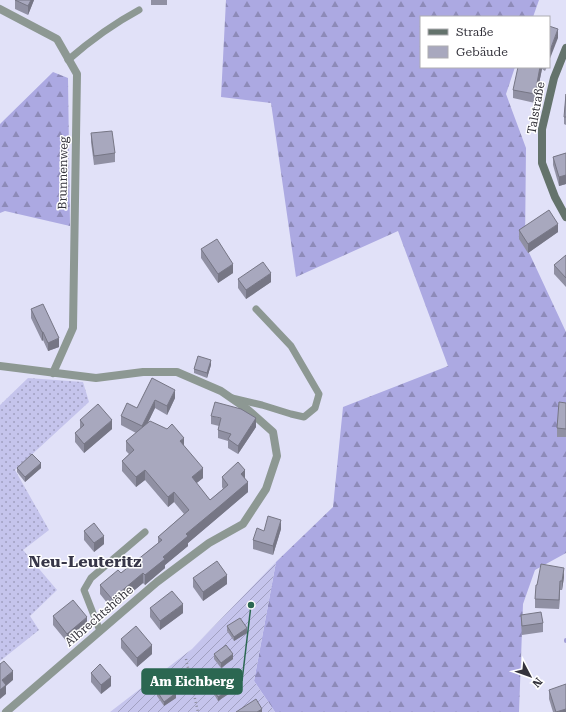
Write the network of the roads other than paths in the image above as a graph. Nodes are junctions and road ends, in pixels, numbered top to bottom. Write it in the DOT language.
graph roads {
  1 [pos="0,9"];
  2 [pos="139,10"];
  3 [pos="566,48"];
  4 [pos="68,60"];
  5 [pos="566,217"];
  6 [pos="256,309"];
  7 [pos="0,366"];
  8 [pos="53,373"];
  9 [pos="230,397"];
  10 [pos="145,532"];
  11 [pos="100,631"];
  12 [pos="6,712"];
  1 -- 4 [label="street, Brunnenweg"];
  2 -- 4 [label="lane"];
  3 -- 5 [label="street, Talstraße"];
  4 -- 8 [label="street, Brunnenweg"];
  6 -- 9 [label="lane"];
  7 -- 8 [label="street, Albrechtshöhe"];
  8 -- 9 [label="street, Albrechtshöhe"];
  9 -- 11 [label="street, Albrechtshöhe"];
  10 -- 11 [label="lane"];
  11 -- 12 [label="street, Albrechtshöhe"];
}
